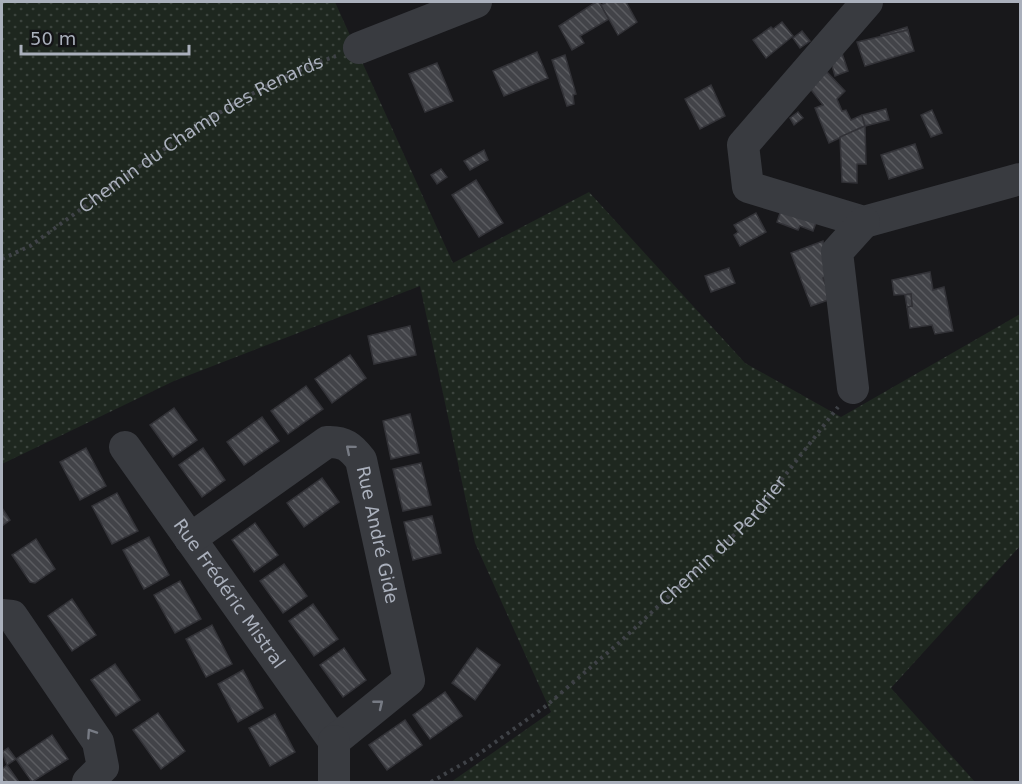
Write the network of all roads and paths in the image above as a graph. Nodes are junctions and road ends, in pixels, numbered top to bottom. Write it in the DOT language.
graph roads {
  1 [pos="476,2"];
  2 [pos="867,2"];
  3 [pos="359,48"];
  4 [pos="1020,179"];
  5 [pos="864,222"];
  6 [pos="2,259"];
  7 [pos="853,388"];
  8 [pos="125,447"];
  9 [pos="190,539"];
  10 [pos="2,615"];
  11 [pos="334,741"];
  12 [pos="88,783"];
  13 [pos="334,783"];
  14 [pos="431,783"];
  1 -- 3 [label="street"];
  2 -- 5 [label="street"];
  3 -- 6 [label="path, Chemin du Champ des Renards"];
  4 -- 5 [label="street"];
  5 -- 7 [label="street"];
  7 -- 14 [label="path, Chemin du Perdrier"];
  8 -- 9 [label="street, Rue Frédéric Mistral"];
  9 -- 11 [label="street, Rue Frédéric Mistral"];
  11 -- 9 [label="street, Rue André Gide, one-way"];
  12 -- 10 [label="street, one-way"];
  11 -- 13 [label="street"];
}
